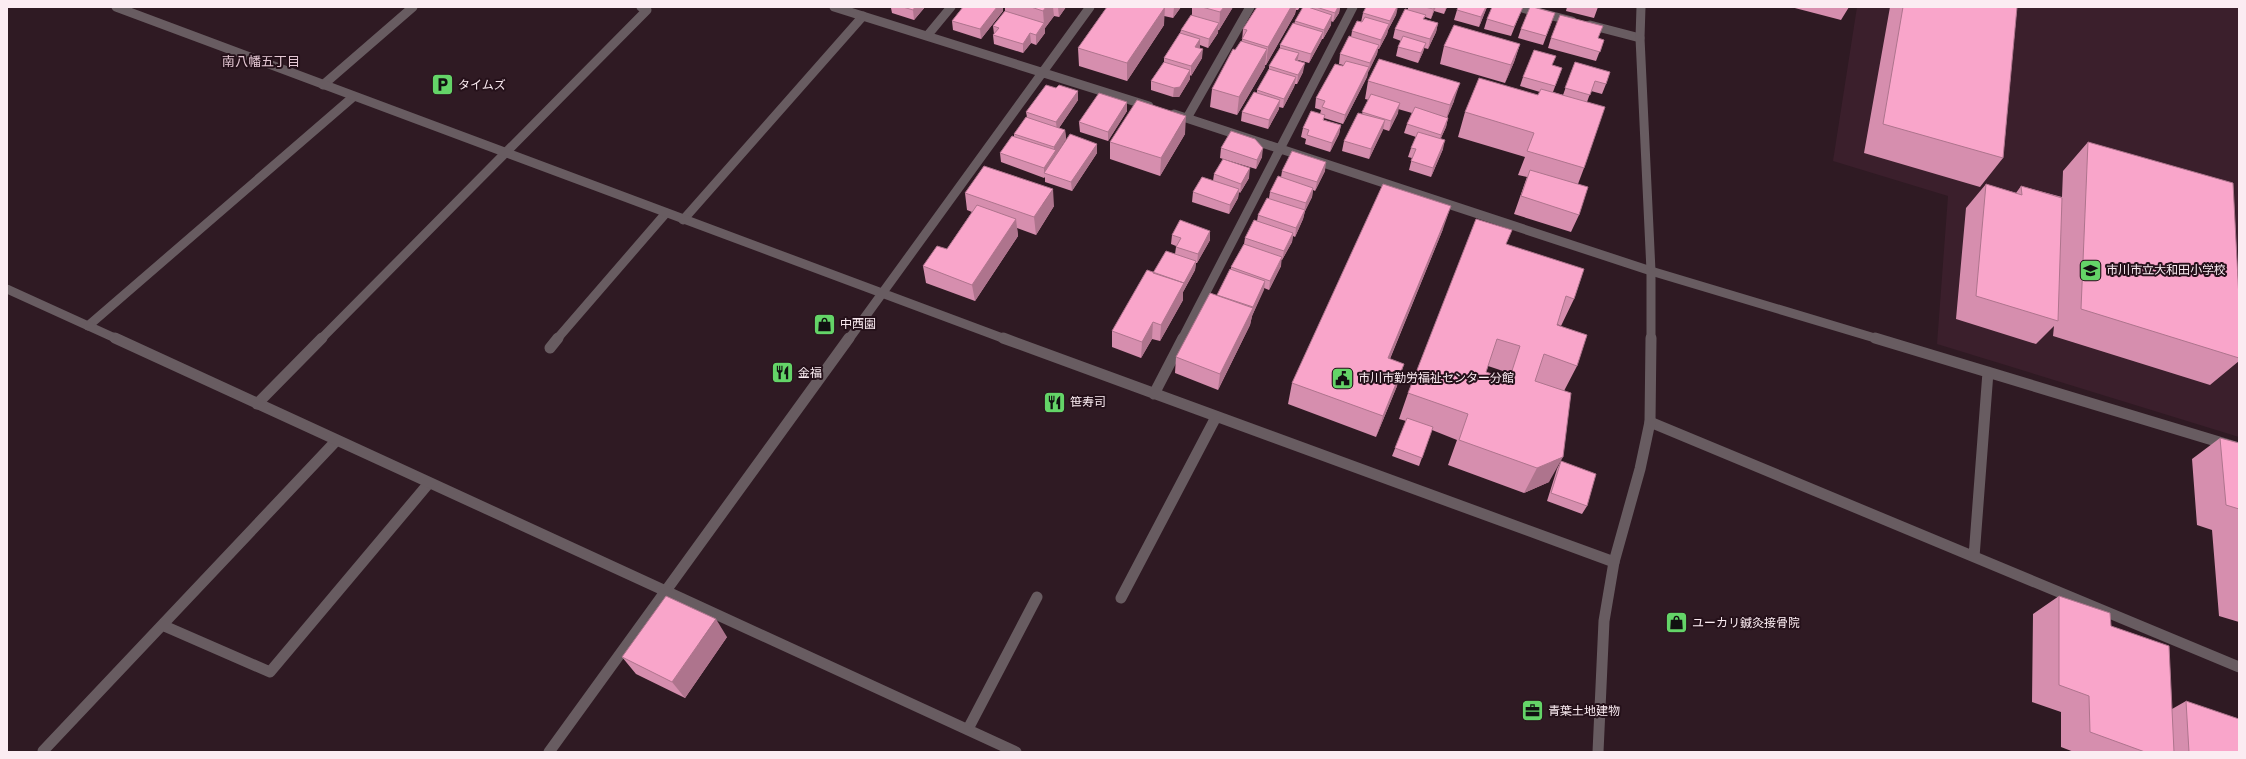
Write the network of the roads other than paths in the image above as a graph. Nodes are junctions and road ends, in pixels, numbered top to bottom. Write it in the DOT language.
graph roads {
  1 [pos="116,7"];
  2 [pos="413,7"];
  3 [pos="641,7"];
  4 [pos="834,7"];
  5 [pos="951,7"];
  6 [pos="1090,7"];
  7 [pos="1250,7"];
  8 [pos="1353,7"];
  9 [pos="1518,7"];
  10 [pos="1641,7"];
  11 [pos="863,16"];
  12 [pos="927,36"];
  13 [pos="1640,38"];
  14 [pos="1042,71"];
  15 [pos="323,85"];
  16 [pos="354,97"];
  17 [pos="1187,118"];
  18 [pos="1280,148"];
  19 [pos="505,154"];
  20 [pos="666,214"];
  21 [pos="682,220"];
  22 [pos="1651,271"];
  23 [pos="7,289"];
  24 [pos="881,294"];
  25 [pos="88,326"];
  26 [pos="550,348"];
  27 [pos="1988,372"];
  28 [pos="1154,394"];
  29 [pos="257,404"];
  30 [pos="1216,417"];
  31 [pos="1650,422"];
  32 [pos="336,441"];
  33 [pos="2239,448"];
  34 [pos="429,483"];
  35 [pos="1974,557"];
  36 [pos="1614,562"];
  37 [pos="665,592"];
  38 [pos="1037,597"];
  39 [pos="1121,598"];
  40 [pos="162,625"];
  41 [pos="2239,667"];
  42 [pos="968,729"];
  43 [pos="43,752"];
  44 [pos="549,752"];
  45 [pos="1016,752"];
  46 [pos="1598,752"];
  1 -- 15 [label="street"];
  2 -- 15 [label="street"];
  3 -- 19 [label="street"];
  4 -- 11 [label="street"];
  5 -- 12 [label="street"];
  6 -- 14 [label="street"];
  7 -- 17 [label="street"];
  8 -- 18 [label="street"];
  9 -- 13 [label="street"];
  10 -- 13 [label="street"];
  11 -- 12 [label="street"];
  11 -- 21 [label="street"];
  12 -- 14 [label="street"];
  13 -- 22 [label="street"];
  14 -- 17 [label="street"];
  14 -- 24 [label="street"];
  15 -- 16 [label="street"];
  16 -- 19 [label="street"];
  16 -- 25 [label="street"];
  17 -- 18 [label="street"];
  18 -- 22 [label="street"];
  18 -- 28 [label="street"];
  19 -- 20 [label="street"];
  19 -- 29 [label="street"];
  20 -- 21 [label="street"];
  20 -- 26 [label="street"];
  21 -- 24 [label="street"];
  22 -- 27 [label="street"];
  22 -- 31 [label="street"];
  23 -- 25 [label="street"];
  24 -- 28 [label="street"];
  24 -- 37 [label="street"];
  25 -- 29 [label="street"];
  27 -- 33 [label="street"];
  27 -- 35 [label="street"];
  28 -- 30 [label="street"];
  29 -- 32 [label="street"];
  30 -- 36 [label="street"];
  30 -- 39 [label="street"];
  31 -- 35 [label="street"];
  31 -- 36 [label="street"];
  32 -- 34 [label="street"];
  32 -- 40 [label="street"];
  34 -- 37 [label="street"];
  34 -- 40 [label="street"];
  35 -- 41 [label="street"];
  36 -- 46 [label="street"];
  37 -- 42 [label="street"];
  37 -- 44 [label="street"];
  38 -- 42 [label="street"];
  40 -- 43 [label="street"];
  42 -- 45 [label="street"];
}
